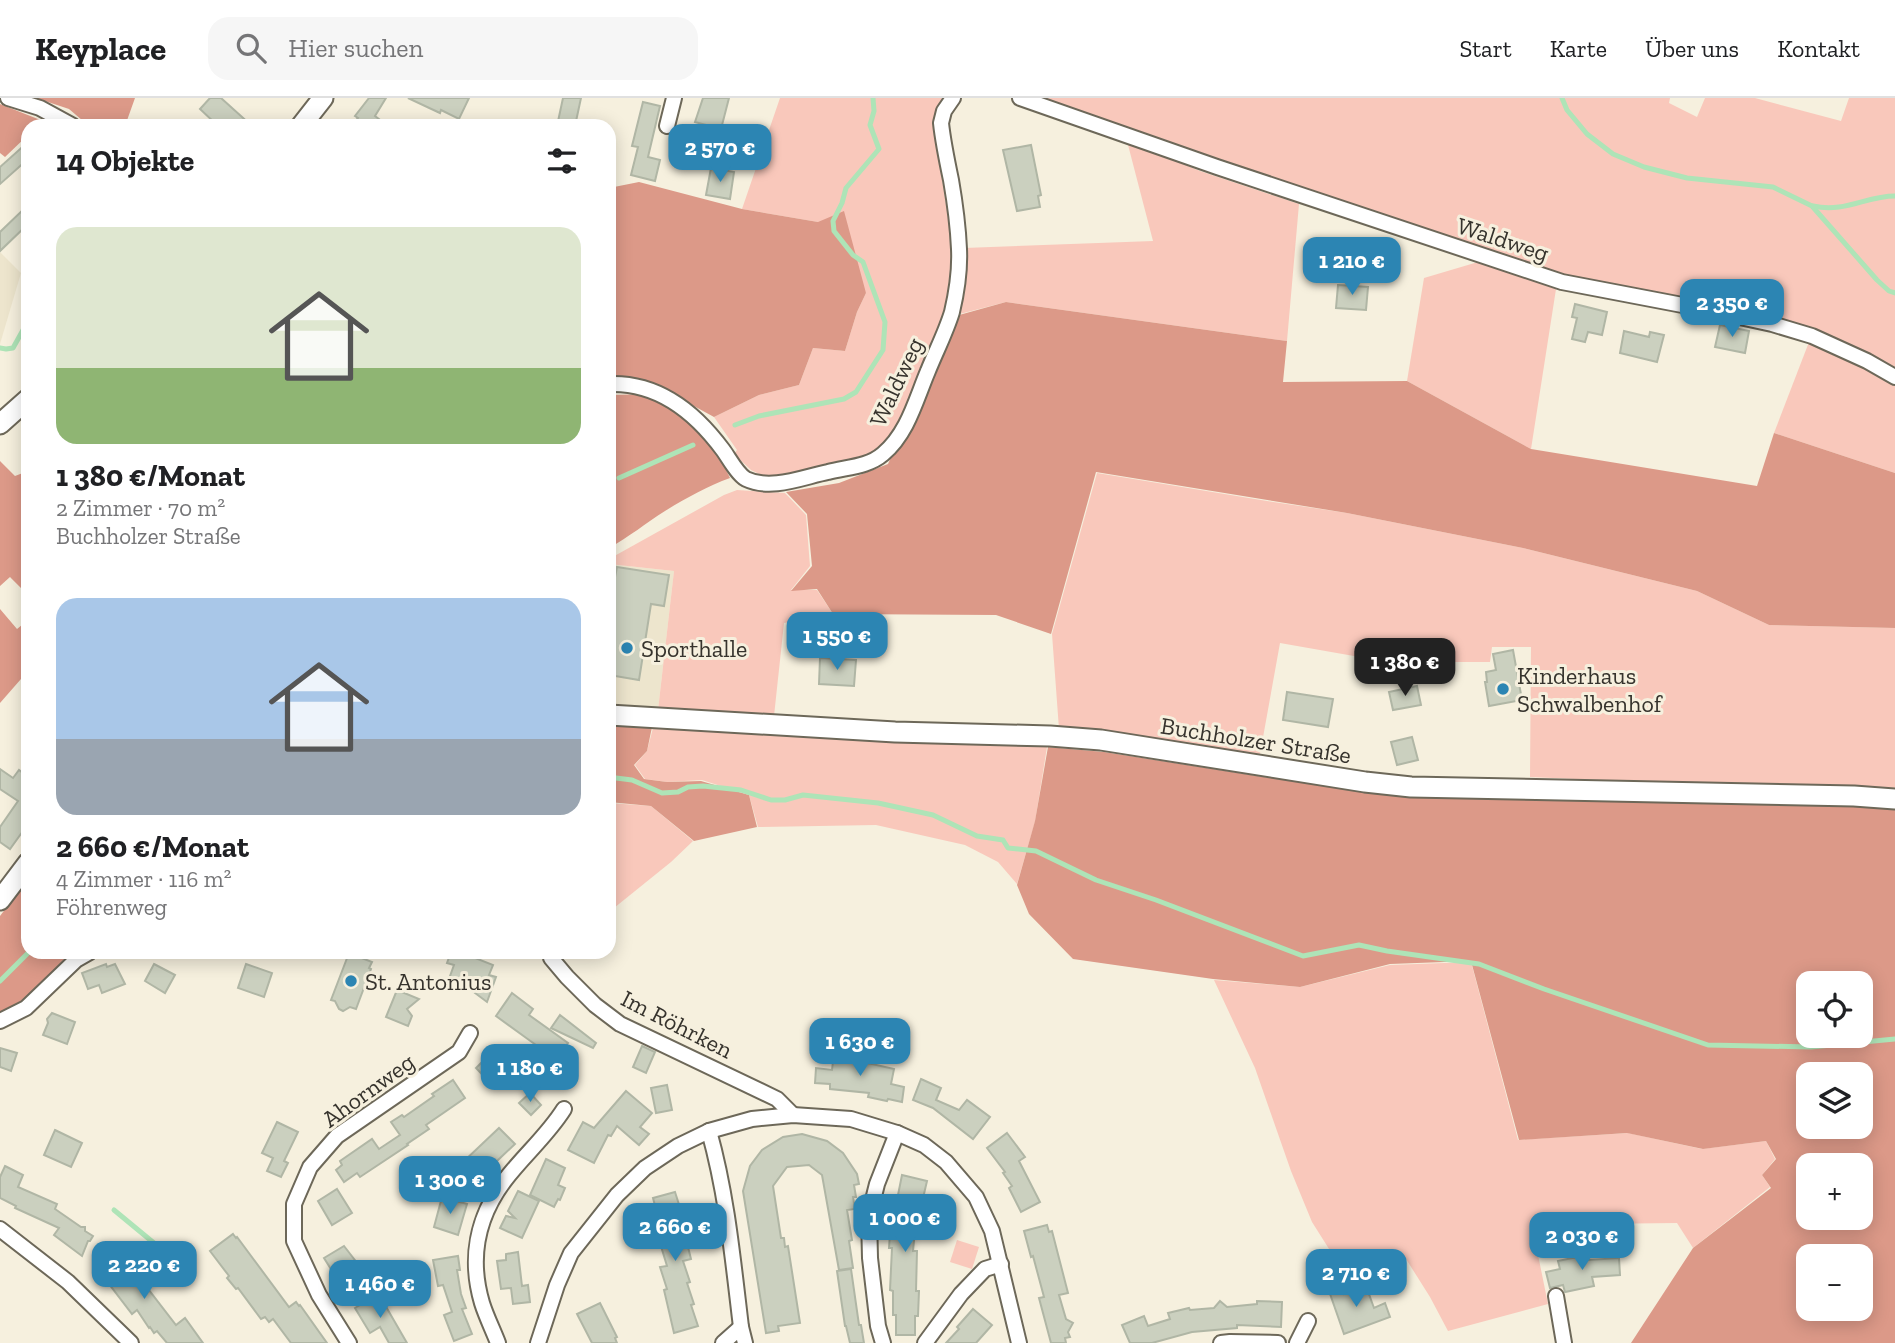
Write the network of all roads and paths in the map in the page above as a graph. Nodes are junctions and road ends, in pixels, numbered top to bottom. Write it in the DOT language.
graph roads {
  1 [pos="8,98"];
  2 [pos="323,98"];
  3 [pos="674,98"];
  4 [pos="953,98"];
  5 [pos="1020,98"];
  6 [pos="60,119"];
  7 [pos="306,119"];
  8 [pos="667,126"];
  9 [pos="1895,377"];
  10 [pos="616,384"];
  11 [pos="21,405"];
  12 [pos="0,424"];
  13 [pos="616,715"];
  14 [pos="1895,799"];
  15 [pos="21,872"];
  16 [pos="0,900"];
  17 [pos="78,959"];
  18 [pos="552,959"];
  19 [pos="0,1021"];
  20 [pos="470,1034"];
  21 [pos="564,1110"];
  22 [pos="793,1115"];
  23 [pos="709,1131"];
  24 [pos="897,1133"];
  25 [pos="0,1229"];
  26 [pos="1001,1264"];
  27 [pos="1556,1296"];
  28 [pos="1308,1321"];
  29 [pos="741,1327"];
  30 [pos="1252,1342"];
  31 [pos="131,1343"];
  32 [pos="349,1343"];
  33 [pos="498,1343"];
  34 [pos="538,1343"];
  35 [pos="723,1343"];
  36 [pos="745,1343"];
  37 [pos="883,1343"];
  38 [pos="925,1343"];
  39 [pos="1018,1343"];
  40 [pos="1221,1343"];
  41 [pos="1278,1343"];
  42 [pos="1297,1343"];
  43 [pos="1564,1343"];
  1 -- 6 [label="street"];
  2 -- 7 [label="street"];
  3 -- 8 [label="street"];
  4 -- 10 [label="street, Waldweg"];
  5 -- 9 [label="street, Waldweg"];
  11 -- 12 [label="street"];
  13 -- 14 [label="street, Buchholzer Straße"];
  15 -- 16 [label="street"];
  17 -- 19 [label="street"];
  18 -- 22 [label="street, Im Röhrken"];
  20 -- 32 [label="street, Ahornweg"];
  21 -- 33 [label="street"];
  22 -- 23 [label="street"];
  22 -- 24 [label="street"];
  23 -- 29 [label="street"];
  23 -- 34 [label="street"];
  24 -- 26 [label="street"];
  24 -- 37 [label="street"];
  25 -- 31 [label="street"];
  26 -- 38 [label="street"];
  26 -- 39 [label="street"];
  27 -- 43 [label="street"];
  28 -- 42 [label="street"];
  29 -- 35 [label="street"];
  29 -- 36 [label="street"];
  30 -- 40 [label="street"];
  30 -- 41 [label="street"];
}
